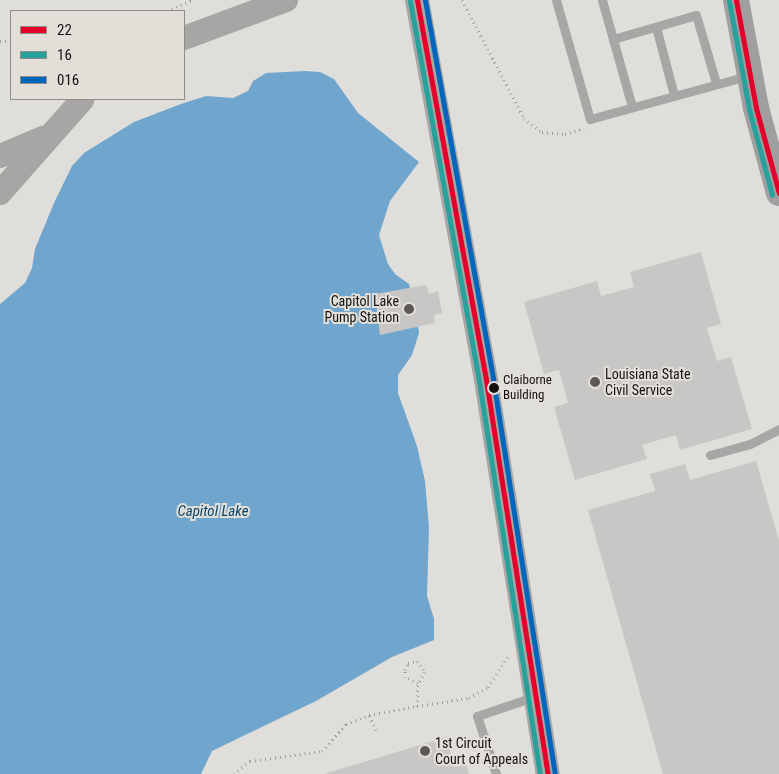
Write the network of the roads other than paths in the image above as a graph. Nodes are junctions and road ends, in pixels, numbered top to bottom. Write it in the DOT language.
graph roads {
  1 [pos="286,0"];
  2 [pos="400,0"];
  3 [pos="417,0"];
  4 [pos="556,0"];
  5 [pos="602,0"];
  6 [pos="736,0"];
  7 [pos="656,27"];
  8 [pos="185,38"];
  9 [pos="613,39"];
  10 [pos="423,40"];
  11 [pos="749,75"];
  12 [pos="716,83"];
  13 [pos="674,95"];
  14 [pos="81,100"];
  15 [pos="632,108"];
  16 [pos="67,120"];
  17 [pos="0,156"];
  18 [pos="779,193"];
  19 [pos="0,194"];
  20 [pos="779,429"];
  21 [pos="710,455"];
  22 [pos="536,696"];
  23 [pos="496,774"];
  24 [pos="548,774"];
  1 -- 8 [label="main road"];
  2 -- 10 [label="main road"];
  3 -- 10 [label="main road"];
  4 -- 15 [label="lane"];
  5 -- 9 [label="lane"];
  6 -- 11 [label="main road"];
  7 -- 9 [label="lane"];
  7 -- 12 [label="lane"];
  7 -- 13 [label="lane"];
  9 -- 15 [label="lane"];
  10 -- 22 [label="main road"];
  11 -- 12 [label="lane"];
  11 -- 18 [label="main road"];
  12 -- 13 [label="lane"];
  13 -- 15 [label="lane"];
  14 -- 16 [label="main road"];
  16 -- 17 [label="main road"];
  16 -- 19 [label="main road"];
  20 -- 21 [label="lane"];
  22 -- 23 [label="lane"];
  22 -- 24 [label="main road"];
}
